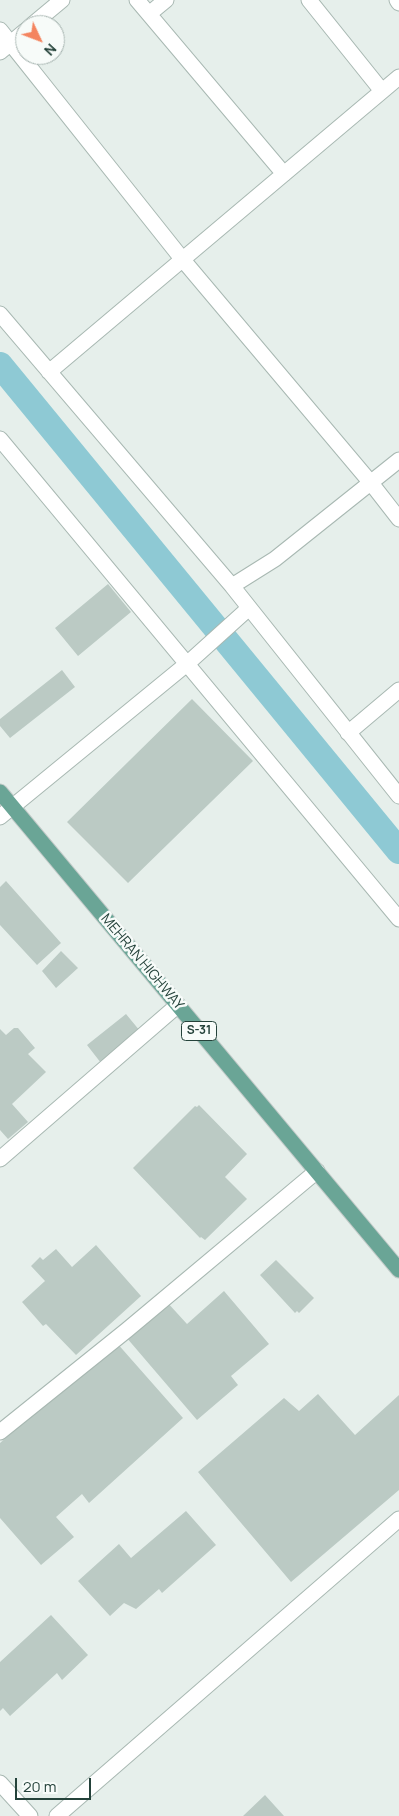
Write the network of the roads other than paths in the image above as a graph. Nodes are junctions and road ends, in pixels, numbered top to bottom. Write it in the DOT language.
graph roads {
  1 [pos="62,0"];
  2 [pos="137,0"];
  3 [pos="166,0"];
  4 [pos="309,0"];
  5 [pos="397,0"];
  6 [pos="399,3"];
  7 [pos="149,14"];
  8 [pos="44,15"];
  9 [pos="0,30"];
  10 [pos="15,40"];
  11 [pos="5,48"];
  12 [pos="399,77"];
  13 [pos="382,91"];
  14 [pos="284,174"];
  15 [pos="183,260"];
  16 [pos="0,314"];
  17 [pos="50,372"];
  18 [pos="0,439"];
  19 [pos="399,460"];
  20 [pos="371,483"];
  21 [pos="399,519"];
  22 [pos="232,586"];
  23 [pos="244,613"];
  24 [pos="188,663"];
  25 [pos="399,690"];
  26 [pos="348,733"];
  27 [pos="0,792"];
  28 [pos="399,796"];
  29 [pos="12,807"];
  30 [pos="0,817"];
  31 [pos="399,919"];
  32 [pos="178,1006"];
  33 [pos="0,1159"];
  34 [pos="317,1172"];
  35 [pos="399,1270"];
  36 [pos="0,1432"];
  37 [pos="399,1519"];
  38 [pos="0,1783"];
  39 [pos="30,1816"];
  40 [pos="57,1816"];
  1 -- 8 [label="street"];
  2 -- 7 [label="street"];
  3 -- 7 [label="street"];
  4 -- 13 [label="street"];
  5 -- 6 [label="street"];
  7 -- 14 [label="street"];
  9 -- 11 [label="street"];
  10 -- 11 [label="street"];
  11 -- 15 [label="street"];
  12 -- 13 [label="street"];
  13 -- 14 [label="street"];
  14 -- 15 [label="street"];
  15 -- 17 [label="street"];
  15 -- 20 [label="street"];
  16 -- 17 [label="street"];
  17 -- 22 [label="street"];
  18 -- 24 [label="street"];
  19 -- 20 [label="street"];
  20 -- 21 [label="street"];
  20 -- 22 [label="street"];
  22 -- 23 [label="street"];
  23 -- 24 [label="street"];
  23 -- 26 [label="street"];
  24 -- 29 [label="street"];
  24 -- 31 [label="street"];
  25 -- 26 [label="street"];
  26 -- 28 [label="street"];
  27 -- 29 [label="main road, MEHRAN HIGHWAY / S-31"];
  29 -- 30 [label="street"];
  29 -- 32 [label="main road, MEHRAN HIGHWAY / S-31"];
  32 -- 33 [label="street"];
  32 -- 34 [label="main road, MEHRAN HIGHWAY / S-31"];
  34 -- 35 [label="main road, MEHRAN HIGHWAY / S-31"];
  34 -- 36 [label="street"];
  37 -- 40 [label="street"];
  38 -- 39 [label="street"];
}
